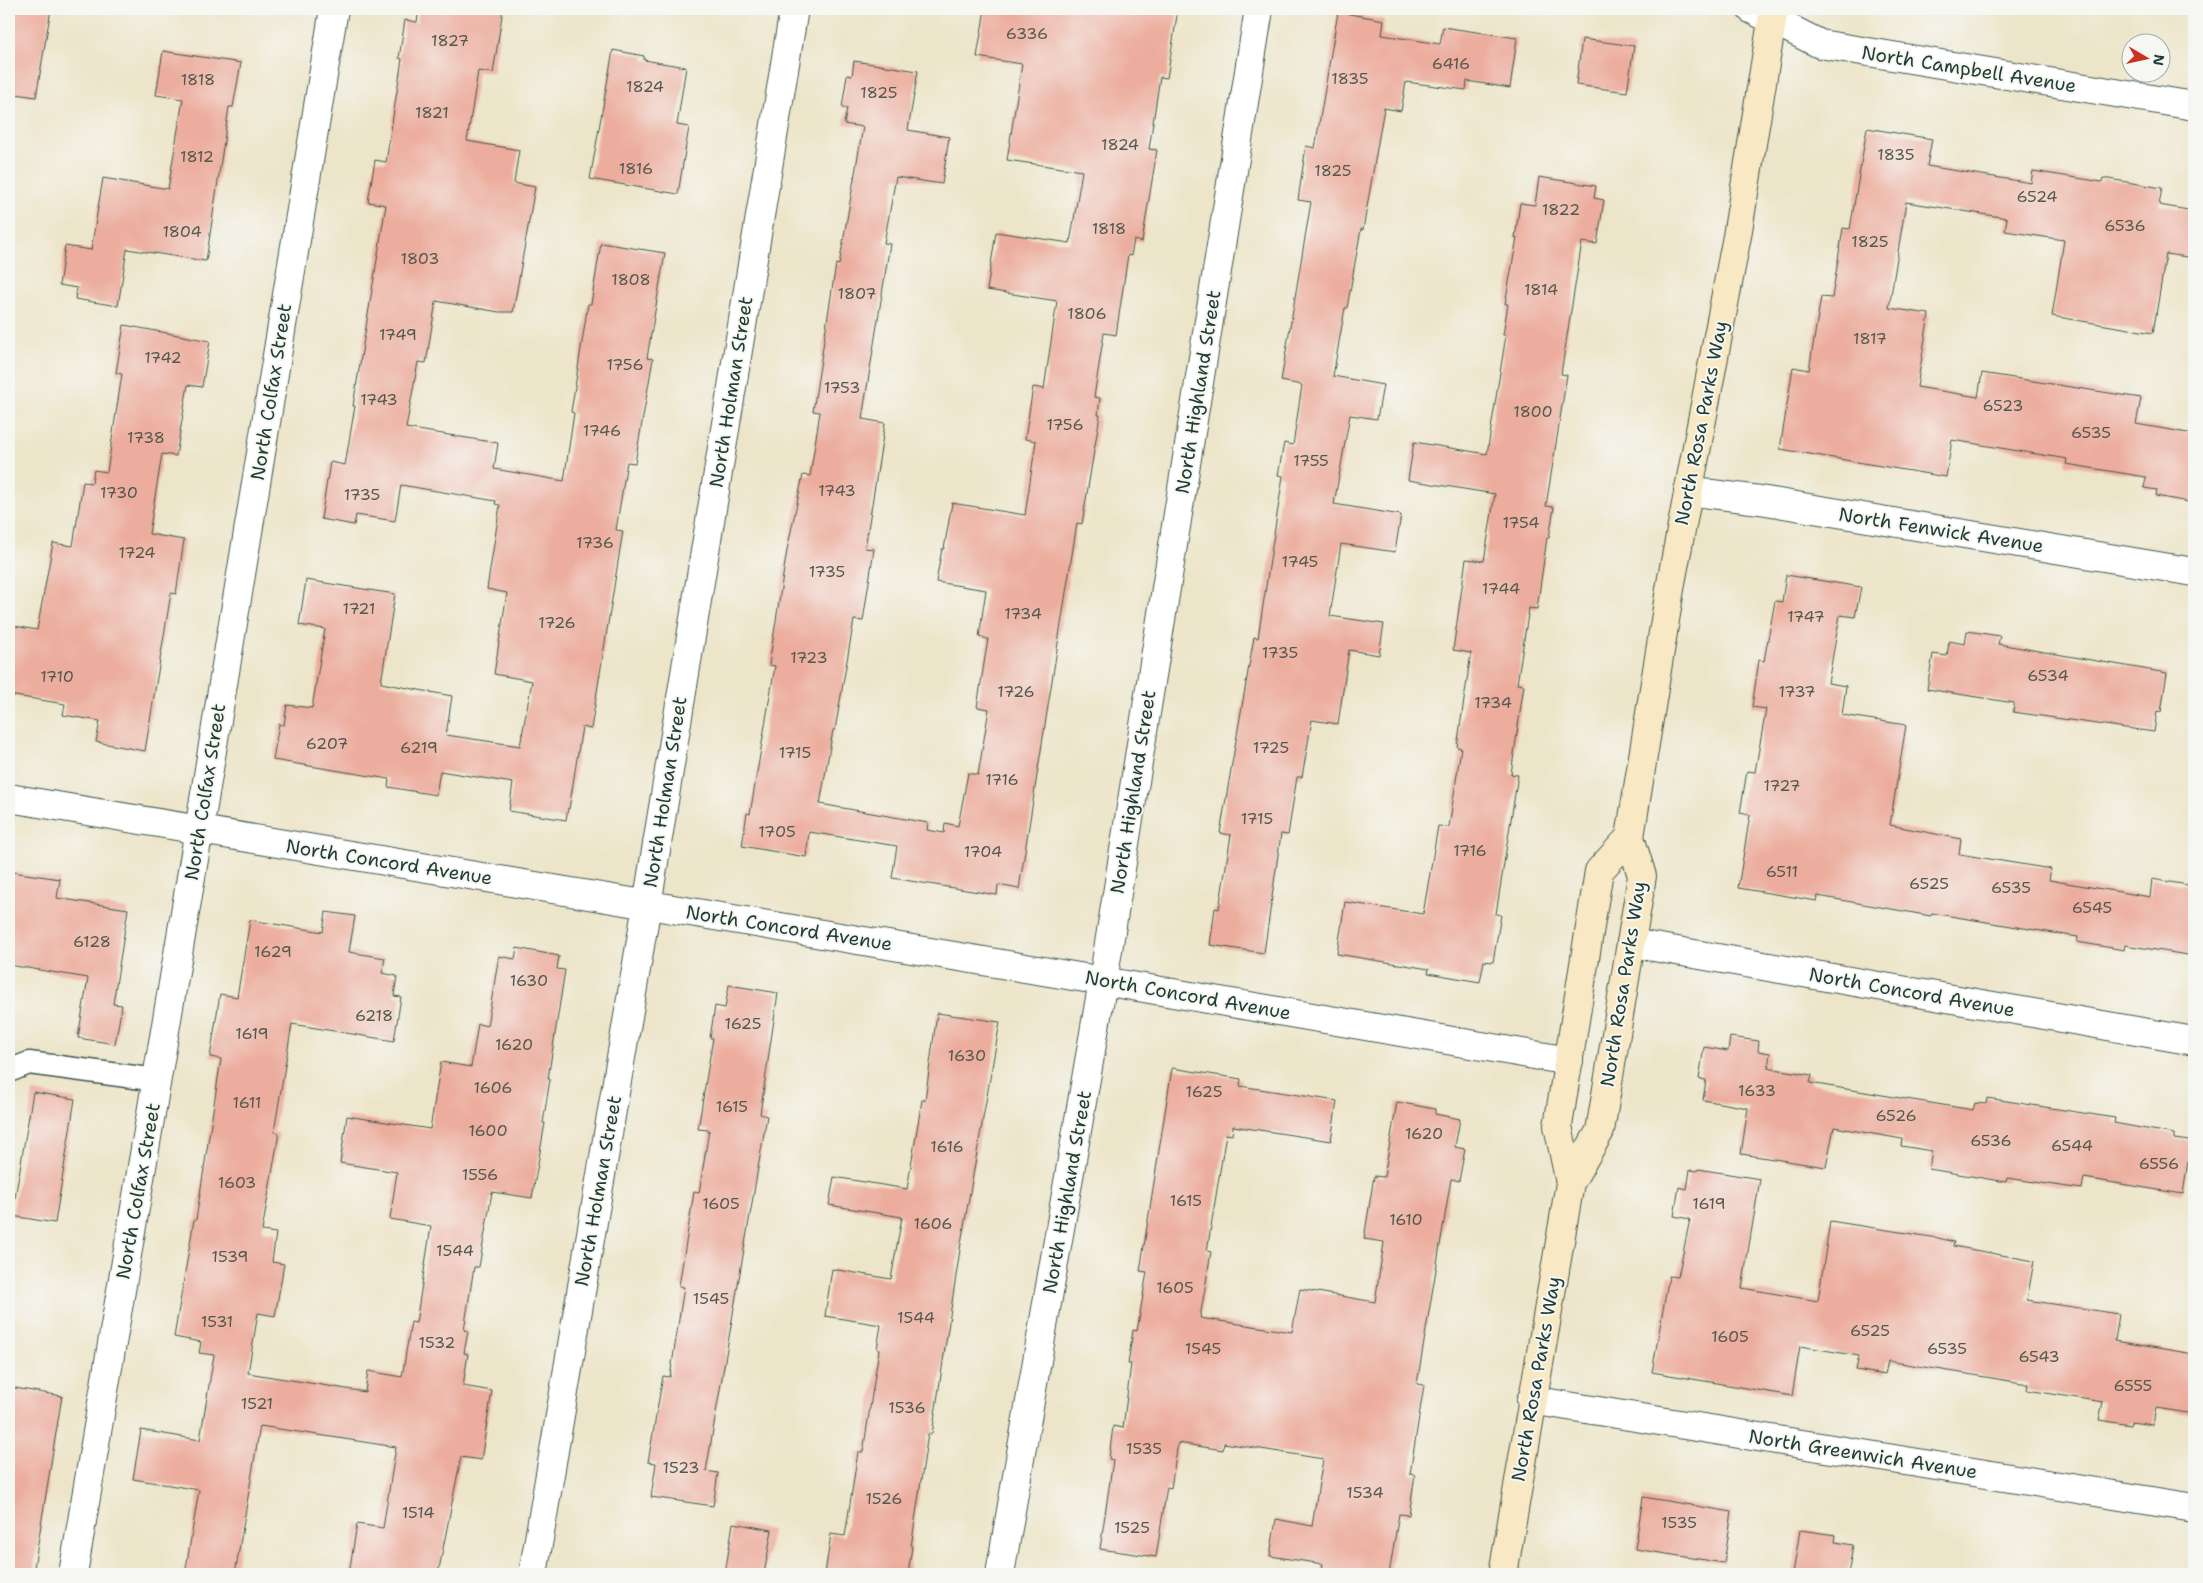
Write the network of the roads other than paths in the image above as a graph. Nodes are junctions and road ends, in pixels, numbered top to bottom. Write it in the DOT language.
graph roads {
  1 [pos="334,9"];
  2 [pos="794,9"];
  3 [pos="1259,9"];
  4 [pos="1766,12"];
  5 [pos="2194,106"];
  6 [pos="1688,491"];
  7 [pos="2194,572"];
  8 [pos="9,798"];
  9 [pos="199,830"];
  10 [pos="1630,837"];
  11 [pos="647,905"];
  12 [pos="1631,943"];
  13 [pos="1103,981"];
  14 [pos="2194,1041"];
  15 [pos="1569,1061"];
  16 [pos="9,1071"];
  17 [pos="157,1080"];
  18 [pos="1570,1183"];
  19 [pos="1531,1400"];
  20 [pos="2194,1508"];
  21 [pos="73,1574"];
  22 [pos="533,1574"];
  23 [pos="1000,1574"];
  24 [pos="1503,1574"];
  1 -- 9 [label="street, North Colfax Street"];
  2 -- 11 [label="street, North Holman Street"];
  3 -- 13 [label="street, North Highland Street"];
  4 -- 5 [label="street, North Campbell Avenue"];
  4 -- 6 [label="main road, North Rosa Parks Way"];
  6 -- 7 [label="street, North Fenwick Avenue"];
  6 -- 10 [label="main road, North Rosa Parks Way"];
  8 -- 9 [label="street, North Concord Avenue"];
  9 -- 11 [label="street, North Concord Avenue"];
  9 -- 17 [label="street, North Colfax Street"];
  10 -- 12 [label="main road, North Rosa Parks Way"];
  10 -- 15 [label="main road, North Rosa Parks Way"];
  11 -- 13 [label="street, North Concord Avenue"];
  11 -- 22 [label="street, North Holman Street"];
  12 -- 14 [label="street, North Concord Avenue"];
  12 -- 18 [label="main road, North Rosa Parks Way"];
  13 -- 15 [label="street, North Concord Avenue"];
  13 -- 23 [label="street, North Highland Street"];
  15 -- 18 [label="main road, North Rosa Parks Way"];
  16 -- 17 [label="lane"];
  17 -- 21 [label="street, North Colfax Street"];
  18 -- 19 [label="main road, North Rosa Parks Way"];
  19 -- 20 [label="street, North Greenwich Avenue"];
  19 -- 24 [label="main road, North Rosa Parks Way"];
}
